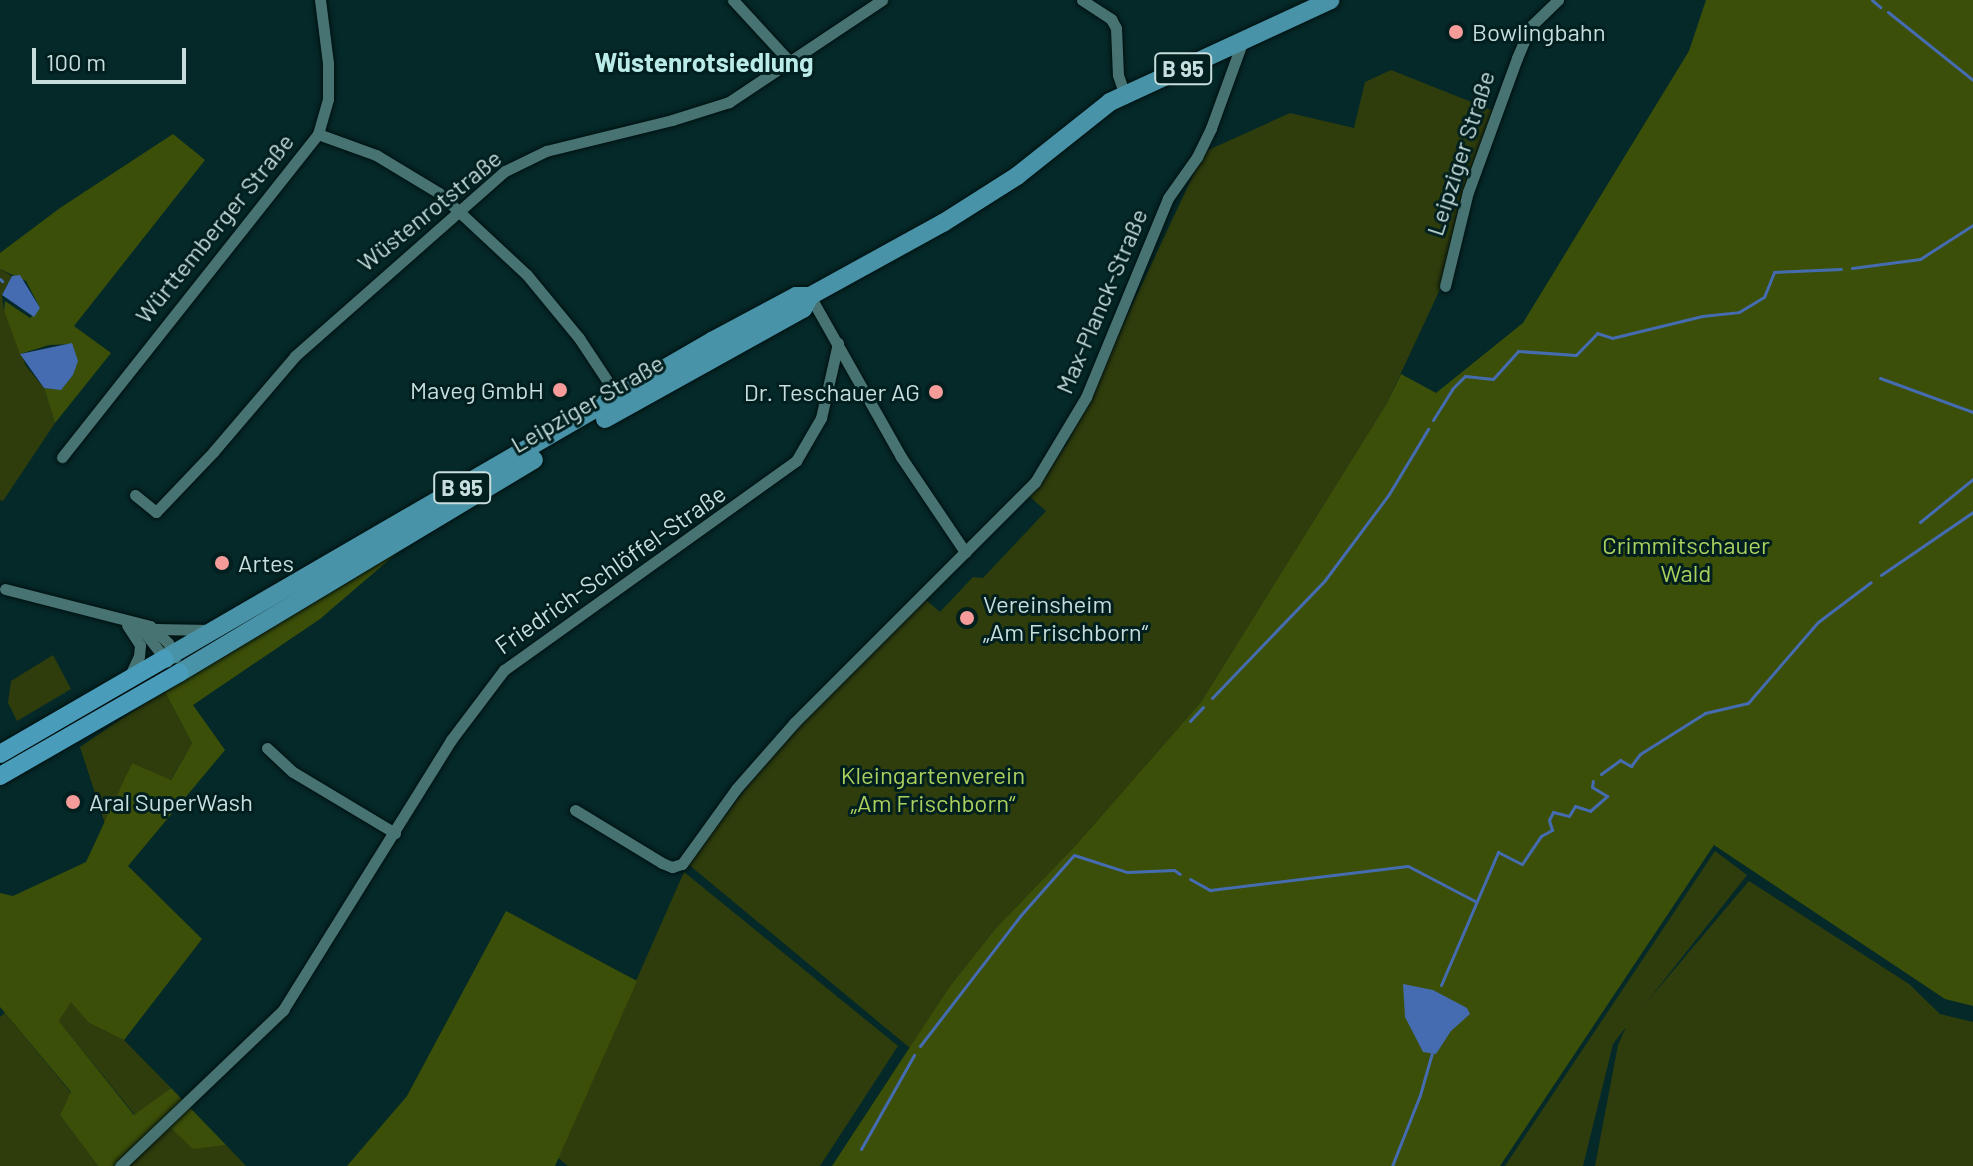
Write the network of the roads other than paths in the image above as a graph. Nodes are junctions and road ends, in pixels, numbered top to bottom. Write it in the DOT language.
graph roads {
  1 [pos="320,0"];
  2 [pos="733,0"];
  3 [pos="882,0"];
  4 [pos="1082,0"];
  5 [pos="1331,0"];
  6 [pos="1558,0"];
  7 [pos="1242,43"];
  8 [pos="790,62"];
  9 [pos="1125,95"];
  10 [pos="318,134"];
  11 [pos="458,211"];
  12 [pos="1445,286"];
  13 [pos="810,296"];
  14 [pos="838,343"];
  15 [pos="622,403"];
  16 [pos="62,457"];
  17 [pos="135,495"];
  18 [pos="965,552"];
  19 [pos="5,589"];
  20 [pos="121,618"];
  21 [pos="155,629"];
  22 [pos="215,630"];
  23 [pos="169,656"];
  24 [pos="179,673"];
  25 [pos="126,682"];
  26 [pos="267,748"];
  27 [pos="0,754"];
  28 [pos="0,776"];
  29 [pos="575,810"];
  30 [pos="395,833"];
  31 [pos="120,1166"];
  1 -- 10 [label="street, Württemberger Straße"];
  2 -- 8 [label="street"];
  3 -- 8 [label="street, Wüstenrotstraße"];
  4 -- 9 [label="street"];
  5 -- 7 [label="main road, Leipziger Straße / B 95"];
  6 -- 12 [label="street, Leipziger Straße"];
  7 -- 9 [label="main road, Leipziger Straße / B 95"];
  7 -- 18 [label="street, Max-Planck-Straße"];
  8 -- 11 [label="street, Wüstenrotstraße"];
  9 -- 13 [label="main road, Leipziger Straße / B 95"];
  10 -- 11 [label="street"];
  10 -- 16 [label="street, Württemberger Straße"];
  11 -- 15 [label="street"];
  11 -- 17 [label="street, Wüstenrotstraße"];
  13 -- 14 [label="street"];
  13 -- 15 [label="main road, Leipziger Straße / B 95"];
  14 -- 18 [label="street"];
  14 -- 30 [label="street, Friedrich-Schlöffel-Straße"];
  15 -- 22 [label="main road, Leipziger Straße / B 95"];
  15 -- 24 [label="main road, Leipziger Straße / B 95"];
  18 -- 29 [label="street, Max-Planck-Straße"];
  19 -- 20 [label="street"];
  20 -- 21 [label="street"];
  20 -- 23 [label="street"];
  20 -- 25 [label="street"];
  21 -- 22 [label="street"];
  21 -- 23 [label="street"];
  22 -- 23 [label="main road, Leipziger Straße / B 95"];
  23 -- 24 [label="street"];
  23 -- 25 [label="highway, Leipziger Straße / B 95"];
  24 -- 28 [label="highway, Leipziger Straße / B 95"];
  25 -- 27 [label="highway, Leipziger Straße / B 95"];
  26 -- 30 [label="street"];
  30 -- 31 [label="street, Friedrich-Schlöffel-Straße"];
}
